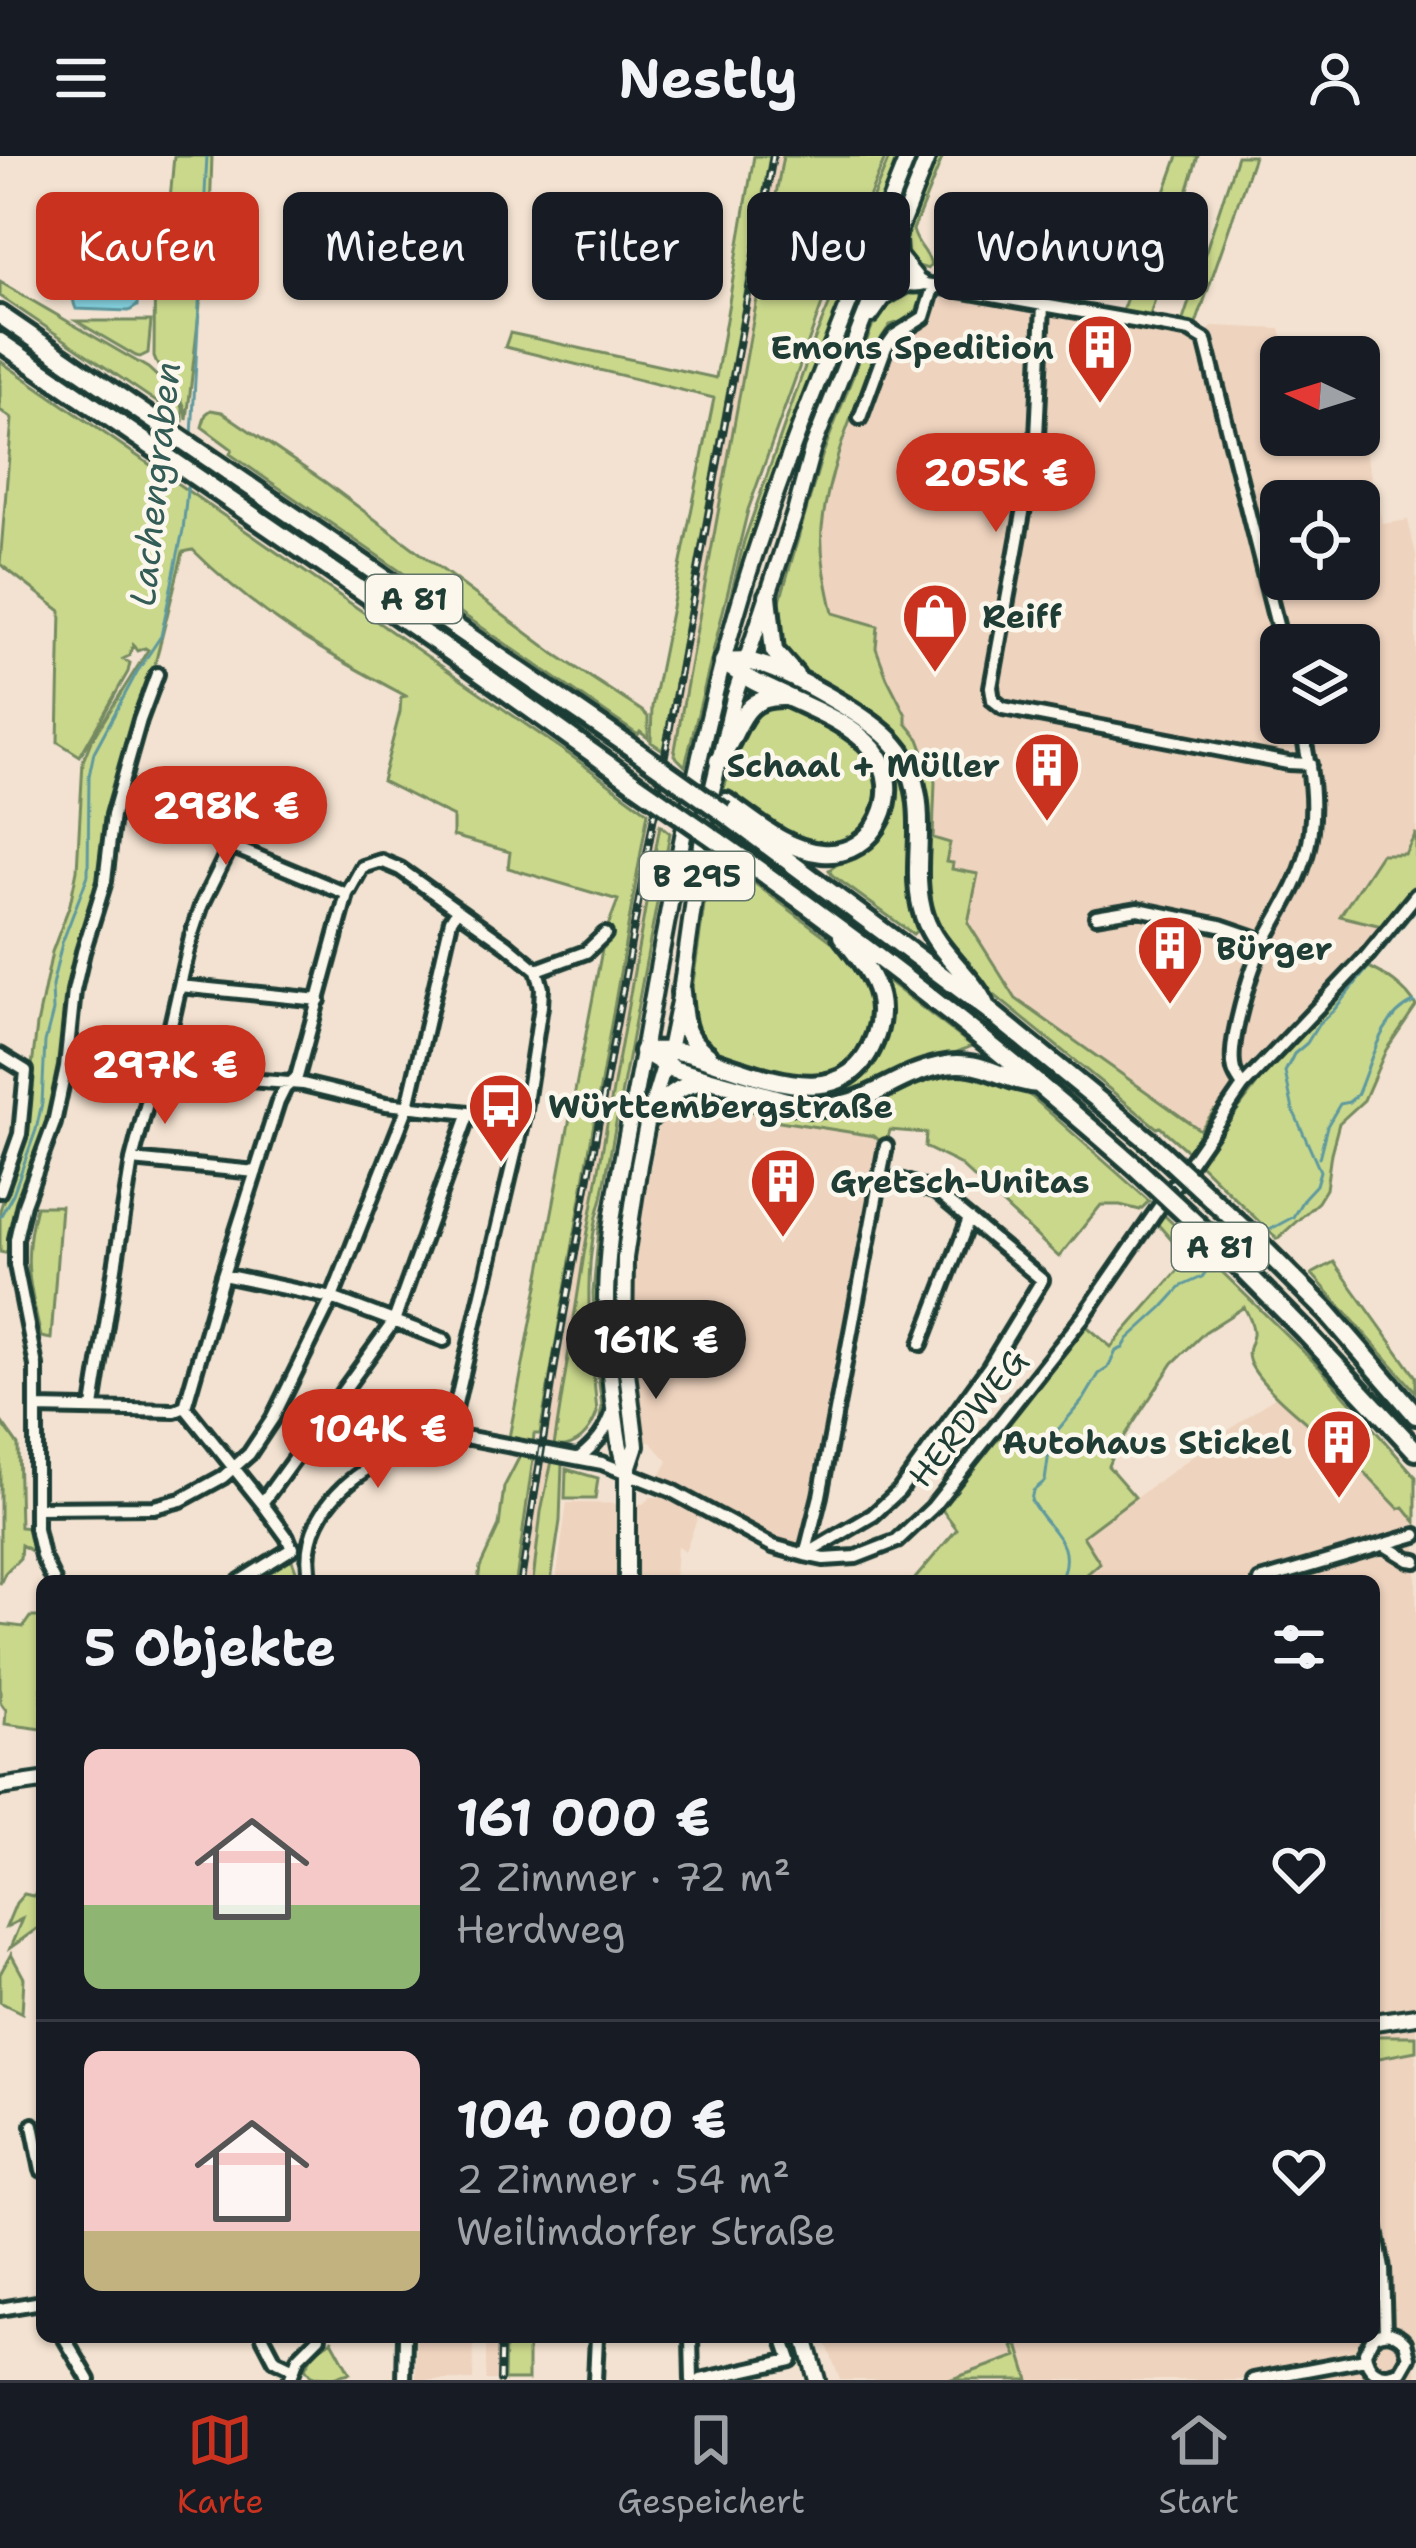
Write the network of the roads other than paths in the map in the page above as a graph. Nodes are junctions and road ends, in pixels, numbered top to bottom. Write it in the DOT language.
graph roads {
  1 [pos="908,156"];
  2 [pos="928,156"];
  3 [pos="894,192"];
  4 [pos="910,201"];
  5 [pos="910,271"];
  6 [pos="910,278"];
  7 [pos="920,283"];
  8 [pos="851,300"];
  9 [pos="871,300"];
  10 [pos="1043,304"];
  11 [pos="0,315"];
  12 [pos="862,322"];
  13 [pos="0,342"];
  14 [pos="860,418"];
  15 [pos="768,596"];
  16 [pos="1277,624"];
  17 [pos="723,662"];
  18 [pos="745,669"];
  19 [pos="157,674"];
  20 [pos="804,684"];
  21 [pos="788,698"];
  22 [pos="1306,744"];
  23 [pos="718,761"];
  24 [pos="1310,764"];
  25 [pos="118,799"];
  26 [pos="725,807"];
  27 [pos="232,845"];
  28 [pos="347,894"];
  29 [pos="1416,896"];
  30 [pos="457,910"];
  31 [pos="826,916"];
  32 [pos="1096,916"];
  33 [pos="604,934"];
  34 [pos="1264,941"];
  35 [pos="537,970"];
  36 [pos="180,986"];
  37 [pos="681,992"];
  38 [pos="319,1000"];
  39 [pos="987,1009"];
  40 [pos="643,1052"];
  41 [pos="0,1055"];
  42 [pos="666,1057"];
  43 [pos="66,1067"];
  44 [pos="719,1072"];
  45 [pos="157,1073"];
  46 [pos="291,1082"];
  47 [pos="1040,1084"];
  48 [pos="1244,1085"];
  49 [pos="408,1106"];
  50 [pos="469,1113"];
  51 [pos="524,1116"];
  52 [pos="648,1119"];
  53 [pos="886,1145"];
  54 [pos="132,1160"];
  55 [pos="256,1172"];
  56 [pos="881,1178"];
  57 [pos="0,1191"];
  58 [pos="969,1220"];
  59 [pos="610,1243"];
  60 [pos="0,1258"];
  61 [pos="16,1258"];
  62 [pos="626,1258"];
  63 [pos="223,1275"];
  64 [pos="332,1298"];
  65 [pos="394,1321"];
  66 [pos="444,1340"];
  67 [pos="921,1344"];
  68 [pos="93,1407"];
  69 [pos="185,1407"];
  70 [pos="37,1408"];
  71 [pos="614,1408"];
  72 [pos="1416,1414"];
  73 [pos="451,1437"];
  74 [pos="1416,1451"];
  75 [pos="579,1458"];
  76 [pos="234,1468"];
  77 [pos="627,1472"];
  78 [pos="262,1503"];
  79 [pos="36,1508"];
  80 [pos="1416,1535"];
  81 [pos="1386,1546"];
  82 [pos="291,1547"];
  83 [pos="308,1550"];
  84 [pos="805,1555"];
  85 [pos="1416,1561"];
  86 [pos="51,1575"];
  87 [pos="249,1575"];
  88 [pos="310,1575"];
  89 [pos="627,1575"];
  90 [pos="1282,1575"];
  91 [pos="36,1782"];
  92 [pos="0,1787"];
  93 [pos="1416,2016"];
  94 [pos="1380,2021"];
  95 [pos="33,2125"];
  96 [pos="36,2140"];
  97 [pos="1380,2252"];
  98 [pos="1380,2302"];
  99 [pos="36,2303"];
  100 [pos="0,2309"];
  101 [pos="1380,2335"];
  102 [pos="67,2343"];
  103 [pos="265,2343"];
  104 [pos="311,2343"];
  105 [pos="405,2343"];
  106 [pos="596,2343"];
  107 [pos="692,2343"];
  108 [pos="785,2343"];
  109 [pos="807,2343"];
  110 [pos="1369,2343"];
  111 [pos="1365,2359"];
  112 [pos="292,2374"];
  113 [pos="1395,2377"];
  114 [pos="89,2380"];
  115 [pos="404,2380"];
  116 [pos="596,2380"];
  117 [pos="697,2380"];
  118 [pos="817,2380"];
  119 [pos="1253,2380"];
  1 -- 3 [label="main road, B 295"];
  2 -- 4 [label="main road, B 295"];
  5 -- 7 [label="main road"];
  6 -- 7 [label="street"];
  7 -- 10 [label="street"];
  7 -- 12 [label="main road"];
  7 -- 14 [label="street"];
  8 -- 17 [label="main road, B 295"];
  9 -- 12 [label="main road, B 295"];
  10 -- 16 [label="street"];
  10 -- 24 [label="street"];
  11 -- 26 [label="highway, A 81, bridge"];
  12 -- 15 [label="main road, B 295"];
  13 -- 31 [label="highway, A 81, bridge"];
  15 -- 18 [label="main road, B 295"];
  15 -- 20 [label="highway"];
  17 -- 18 [label="highway, A 81"];
  17 -- 40 [label="main road, B 295"];
  18 -- 20 [label="highway"];
  18 -- 21 [label="highway, A 81"];
  18 -- 23 [label="main road, B 295"];
  19 -- 25 [label="street"];
  20 -- 39 [label="highway"];
  21 -- 23 [label="highway"];
  21 -- 26 [label="highway, A 81"];
  22 -- 24 [label="street"];
  23 -- 37 [label="main road, B 295"];
  24 -- 34 [label="street"];
  25 -- 27 [label="street"];
  25 -- 43 [label="street"];
  26 -- 39 [label="highway, A 81"];
  27 -- 28 [label="street"];
  27 -- 36 [label="street"];
  28 -- 30 [label="street"];
  28 -- 38 [label="street"];
  29 -- 48 [label="street, HERDWEG"];
  30 -- 35 [label="street"];
  30 -- 49 [label="street"];
  31 -- 44 [label="highway"];
  31 -- 47 [label="highway, A 81"];
  32 -- 34 [label="street"];
  33 -- 35 [label="street"];
  34 -- 48 [label="street"];
  35 -- 51 [label="street"];
  36 -- 38 [label="street"];
  36 -- 45 [label="street"];
  37 -- 42 [label="main road, B 295"];
  37 -- 44 [label="highway"];
  38 -- 46 [label="street"];
  39 -- 72 [label="highway, A 81, bridge"];
  40 -- 42 [label="highway, A 81"];
  40 -- 59 [label="main road"];
  41 -- 57 [label="street"];
  42 -- 44 [label="highway, A 81"];
  42 -- 52 [label="main road"];
  43 -- 45 [label="street"];
  43 -- 61 [label="street"];
  44 -- 47 [label="highway, A 81"];
  44 -- 52 [label="highway"];
  45 -- 46 [label="street"];
  45 -- 54 [label="street"];
  46 -- 49 [label="street"];
  46 -- 55 [label="street"];
  47 -- 74 [label="highway, A 81, bridge"];
  48 -- 84 [label="street, HERDWEG"];
  49 -- 50 [label="street"];
  49 -- 64 [label="street"];
  50 -- 51 [label="street"];
  50 -- 65 [label="street"];
  51 -- 73 [label="street"];
  52 -- 62 [label="main road"];
  53 -- 56 [label="street"];
  54 -- 55 [label="street"];
  54 -- 68 [label="street"];
  55 -- 63 [label="street"];
  56 -- 58 [label="street"];
  56 -- 84 [label="street"];
  58 -- 67 [label="street"];
  58 -- 84 [label="street"];
  59 -- 62 [label="main road"];
  59 -- 71 [label="main road"];
  60 -- 61 [label="street"];
  61 -- 70 [label="street"];
  62 -- 77 [label="main road"];
  63 -- 64 [label="street"];
  63 -- 69 [label="street"];
  64 -- 65 [label="street"];
  64 -- 76 [label="street"];
  65 -- 66 [label="street"];
  65 -- 78 [label="street"];
  68 -- 69 [label="street"];
  68 -- 70 [label="street"];
  69 -- 76 [label="street"];
  70 -- 79 [label="street"];
  71 -- 75 [label="street"];
  71 -- 77 [label="main road"];
  73 -- 75 [label="street, HERDWEG"];
  73 -- 83 [label="street"];
  75 -- 77 [label="street, HERDWEG"];
  76 -- 78 [label="street"];
  76 -- 79 [label="street"];
  77 -- 84 [label="street, HERDWEG"];
  77 -- 89 [label="main road"];
  78 -- 82 [label="street"];
  79 -- 86 [label="street"];
  80 -- 81 [label="street"];
  81 -- 85 [label="street"];
  81 -- 90 [label="street"];
  82 -- 83 [label="street"];
  82 -- 87 [label="street"];
  83 -- 88 [label="street"];
  91 -- 92 [label="main road"];
  93 -- 94 [label="main road"];
  95 -- 96 [label="street"];
  97 -- 98 [label="street"];
  99 -- 100 [label="street"];
  101 -- 113 [label="street"];
  102 -- 114 [label="street"];
  103 -- 112 [label="street"];
  104 -- 112 [label="street"];
  105 -- 115 [label="street"];
  106 -- 116 [label="street"];
  107 -- 117 [label="street"];
  108 -- 117 [label="street"];
  109 -- 118 [label="main road"];
  110 -- 111 [label="street"];
  111 -- 113 [label="street"];
  111 -- 119 [label="street"];
}
